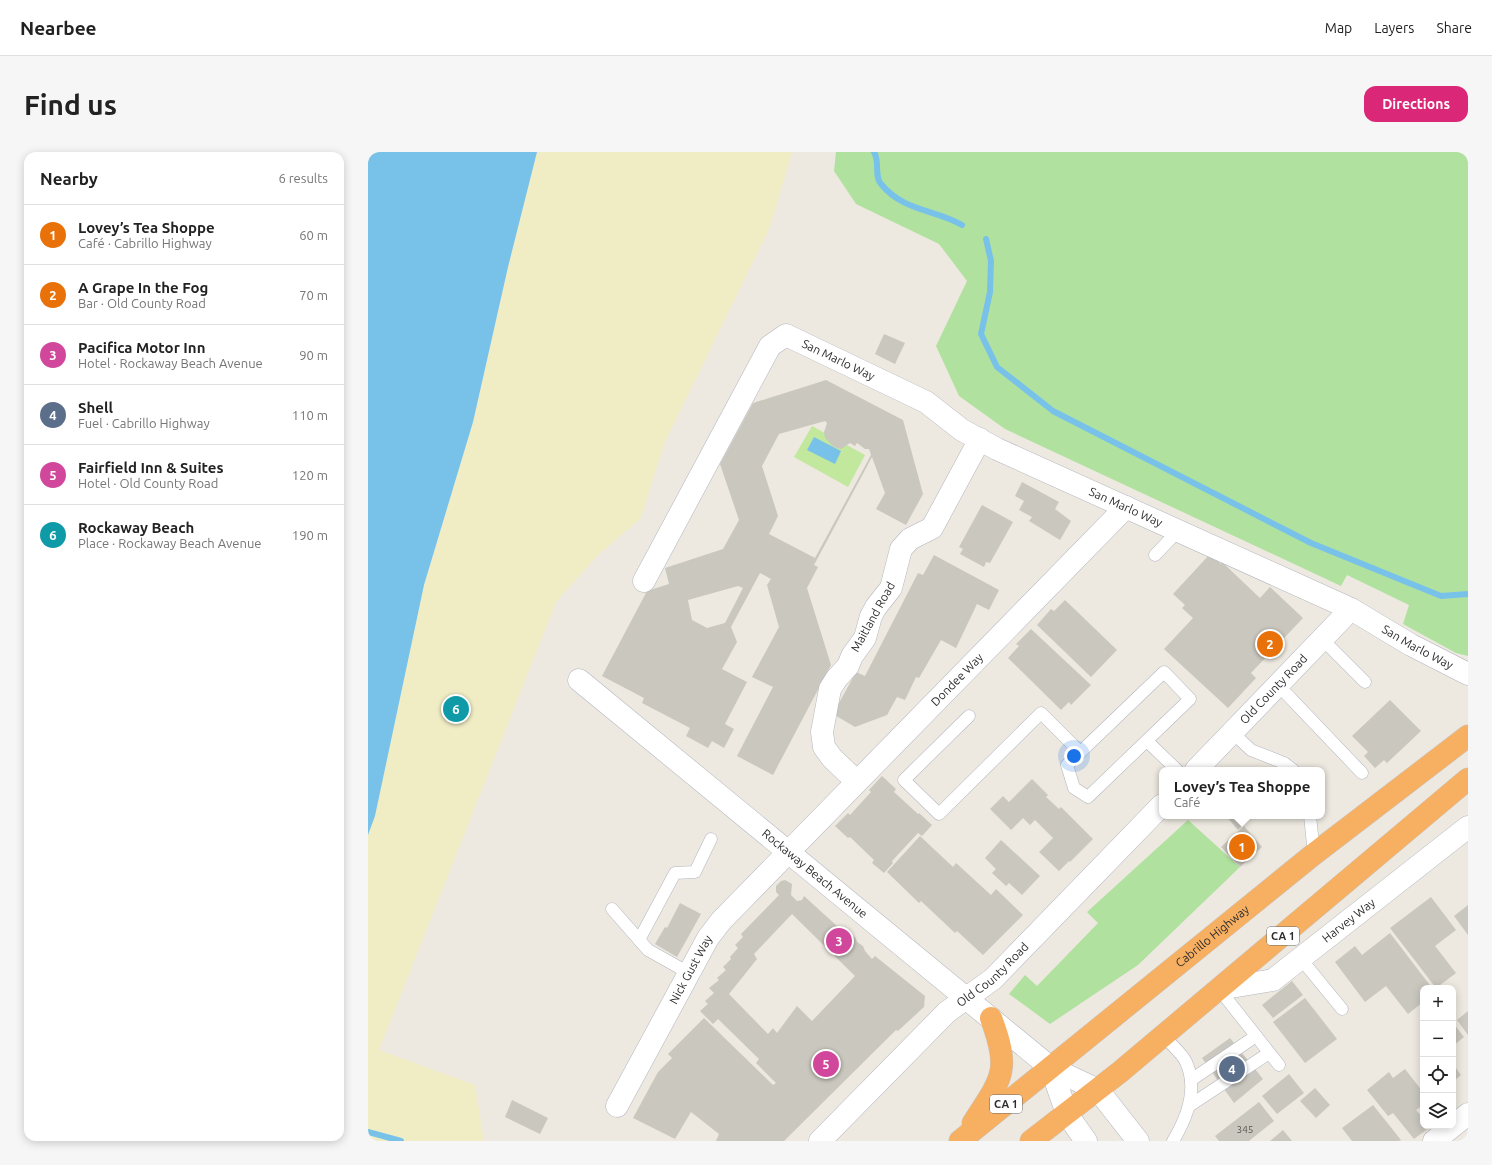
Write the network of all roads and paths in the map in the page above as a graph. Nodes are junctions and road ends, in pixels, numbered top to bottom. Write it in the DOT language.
graph roads {
  1 [pos="980,439"];
  2 [pos="1126,507"];
  3 [pos="1178,531"];
  4 [pos="1156,555"];
  5 [pos="644,581"];
  6 [pos="1351,609"];
  7 [pos="1322,639"];
  8 [pos="1468,674"];
  9 [pos="579,680"];
  10 [pos="1365,682"];
  11 [pos="1278,685"];
  12 [pos="969,716"];
  13 [pos="1232,732"];
  14 [pos="1468,736"];
  15 [pos="1148,742"];
  16 [pos="1080,752"];
  17 [pos="1174,767"];
  18 [pos="1199,767"];
  19 [pos="1289,767"];
  20 [pos="1362,773"];
  21 [pos="1468,779"];
  22 [pos="856,781"];
  23 [pos="1159,808"];
  24 [pos="1310,819"];
  25 [pos="1468,827"];
  26 [pos="711,839"];
  27 [pos="787,851"];
  28 [pos="1314,854"];
  29 [pos="612,909"];
  30 [pos="639,940"];
  31 [pos="1301,959"];
  32 [pos="689,973"];
  33 [pos="1219,989"];
  34 [pos="967,998"];
  35 [pos="1342,1008"];
  36 [pos="991,1018"];
  37 [pos="1164,1036"];
  38 [pos="1256,1036"];
  39 [pos="1269,1053"];
  40 [pos="1279,1065"];
  41 [pos="1051,1068"];
  42 [pos="1191,1080"];
  43 [pos="1098,1090"];
  44 [pos="617,1106"];
  45 [pos="1189,1106"];
  46 [pos="1067,1114"];
  47 [pos="1468,1114"];
  48 [pos="962,1140"];
  49 [pos="820,1141"];
  50 [pos="1031,1141"];
  51 [pos="1086,1141"];
  52 [pos="1138,1141"];
  53 [pos="1173,1141"];
  54 [pos="1434,1141"];
  1 -- 2 [label="street, San Marlo Way"];
  1 -- 5 [label="street, San Marlo Way"];
  1 -- 22 [label="street, Maitland Road"];
  2 -- 3 [label="street, San Marlo Way"];
  2 -- 22 [label="street, Dondee Way"];
  3 -- 4 [label="lane"];
  3 -- 6 [label="street, San Marlo Way"];
  6 -- 7 [label="street, Old County Road"];
  6 -- 8 [label="street, San Marlo Way"];
  7 -- 10 [label="lane"];
  7 -- 11 [label="street, Old County Road"];
  9 -- 27 [label="street, Rockaway Beach Avenue"];
  11 -- 13 [label="street, Old County Road"];
  11 -- 20 [label="lane"];
  12 -- 16 [label="lane"];
  13 -- 18 [label="street, Old County Road"];
  13 -- 19 [label="lane"];
  14 -- 28 [label="highway, Cabrillo Highway / CA 1"];
  15 -- 16 [label="lane"];
  15 -- 16 [label="lane"];
  15 -- 17 [label="lane"];
  21 -- 33 [label="highway, CA 1"];
  22 -- 27 [label="street, Dondee Way"];
  23 -- 34 [label="street, Old County Road"];
  24 -- 28 [label="lane"];
  25 -- 31 [label="street, Harvey Way"];
  26 -- 30 [label="lane"];
  27 -- 32 [label="street, Nick Gust Way"];
  27 -- 34 [label="street, Rockaway Beach Avenue"];
  28 -- 41 [label="highway, Cabrillo Highway / CA 1"];
  29 -- 30 [label="lane"];
  30 -- 32 [label="lane"];
  31 -- 33 [label="street, Harvey Way"];
  31 -- 35 [label="lane"];
  32 -- 44 [label="street, Nick Gust Way"];
  33 -- 37 [label="highway, CA 1"];
  33 -- 38 [label="lane"];
  34 -- 36 [label="street, Rockaway Beach Avenue"];
  34 -- 49 [label="street, Old County Road"];
  36 -- 41 [label="street, Rockaway Beach Avenue"];
  36 -- 48 [label="highway"];
  37 -- 42 [label="lane"];
  37 -- 43 [label="highway, CA 1"];
  38 -- 39 [label="lane"];
  38 -- 42 [label="lane"];
  39 -- 40 [label="lane"];
  39 -- 45 [label="lane"];
  41 -- 43 [label="street, Rockaway Beach Avenue"];
  41 -- 46 [label="street"];
  41 -- 48 [label="highway, Cabrillo Highway / CA 1"];
  42 -- 45 [label="lane"];
  43 -- 46 [label="highway, CA 1"];
  43 -- 52 [label="street"];
  45 -- 53 [label="lane"];
  46 -- 50 [label="highway, CA 1"];
  46 -- 51 [label="street"];
  47 -- 54 [label="street"];
}
